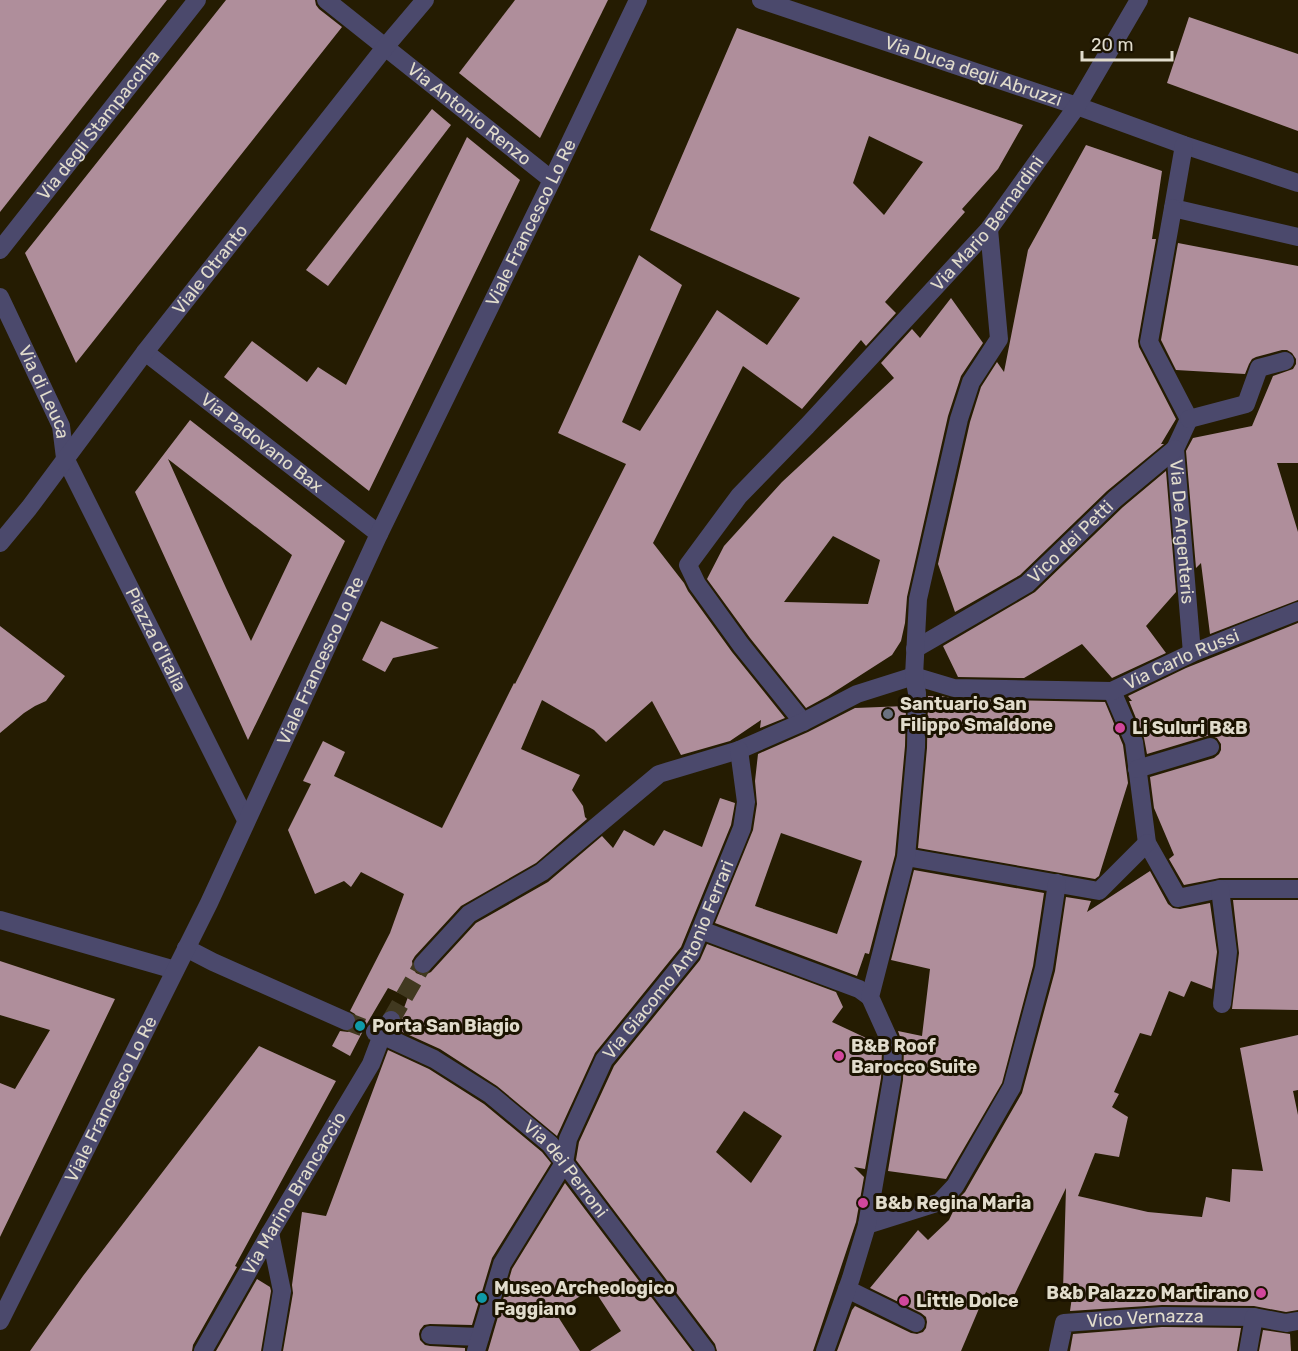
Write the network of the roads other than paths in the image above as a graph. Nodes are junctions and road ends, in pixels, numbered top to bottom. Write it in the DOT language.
graph roads {
  1 [pos="197,0"];
  2 [pos="326,0"];
  3 [pos="424,0"];
  4 [pos="638,0"];
  5 [pos="761,0"];
  6 [pos="1139,0"];
  7 [pos="386,46"];
  8 [pos="1077,106"];
  9 [pos="1184,145"];
  10 [pos="552,180"];
  11 [pos="1298,183"];
  12 [pos="1173,208"];
  13 [pos="988,229"];
  14 [pos="1298,237"];
  15 [pos="0,250"];
  16 [pos="0,297"];
  17 [pos="145,352"];
  18 [pos="1285,361"];
  19 [pos="1189,419"];
  20 [pos="1175,449"];
  21 [pos="65,458"];
  22 [pos="379,534"];
  23 [pos="0,543"];
  24 [pos="1298,611"];
  25 [pos="915,649"];
  26 [pos="1192,653"];
  27 [pos="916,684"];
  28 [pos="1112,691"];
  29 [pos="803,722"];
  30 [pos="1210,747"];
  31 [pos="739,750"];
  32 [pos="1137,769"];
  33 [pos="246,820"];
  34 [pos="1147,843"];
  35 [pos="906,857"];
  36 [pos="1057,883"];
  37 [pos="1220,889"];
  38 [pos="1298,890"];
  39 [pos="0,920"];
  40 [pos="701,930"];
  41 [pos="186,948"];
  42 [pos="423,964"];
  43 [pos="175,970"];
  44 [pos="870,997"];
  45 [pos="1222,1004"];
  46 [pos="345,1021"];
  47 [pos="383,1029"];
  48 [pos="564,1163"];
  49 [pos="867,1225"];
  50 [pos="270,1233"];
  51 [pos="847,1289"];
  52 [pos="1254,1317"];
  53 [pos="0,1321"];
  54 [pos="1298,1321"];
  55 [pos="916,1323"];
  56 [pos="430,1335"];
  57 [pos="478,1344"];
  58 [pos="203,1351"];
  59 [pos="272,1351"];
  60 [pos="706,1351"];
  61 [pos="825,1351"];
  62 [pos="1058,1351"];
  63 [pos="1248,1351"];
  1 -- 15 [label="street, Via degli Stampacchia"];
  2 -- 7 [label="street, Via Antonio Renzo"];
  3 -- 7 [label="street, Viale Otranto"];
  4 -- 10 [label="street, Viale Francesco Lo Re"];
  5 -- 8 [label="street, Via Duca degli Abruzzi"];
  6 -- 8 [label="street, Via Mario Bernardini"];
  7 -- 10 [label="street, Via Antonio Renzo"];
  7 -- 17 [label="street, Viale Otranto"];
  8 -- 9 [label="street, Via Duca degli Abruzzi"];
  8 -- 13 [label="street, Via Mario Bernardini"];
  9 -- 11 [label="street, Via Duca degli Abruzzi"];
  9 -- 12 [label="street"];
  10 -- 22 [label="street, Viale Francesco Lo Re"];
  12 -- 14 [label="street"];
  12 -- 19 [label="street"];
  13 -- 25 [label="street"];
  13 -- 29 [label="street, Via Mario Bernardini"];
  16 -- 21 [label="street, Via di Leuca"];
  17 -- 21 [label="street, Viale Otranto"];
  17 -- 22 [label="street, Via Padovano Bax"];
  18 -- 19 [label="street"];
  19 -- 20 [label="street, Via De Argenteris"];
  20 -- 25 [label="street, Vico dei Petti"];
  20 -- 26 [label="street, Via De Argenteris"];
  21 -- 23 [label="street, Viale Otranto"];
  21 -- 33 [label="street, Piazza d'Italia"];
  22 -- 33 [label="street, Viale Francesco Lo Re"];
  24 -- 26 [label="street, Via Carlo Russi"];
  25 -- 27 [label="street"];
  26 -- 28 [label="street, Via Carlo Russi"];
  27 -- 28 [label="street, Via Carlo Russi"];
  27 -- 29 [label="street"];
  27 -- 35 [label="street"];
  28 -- 32 [label="street"];
  29 -- 31 [label="street"];
  30 -- 32 [label="street"];
  31 -- 40 [label="street, Via Giacomo Antonio Ferrari"];
  31 -- 42 [label="street"];
  32 -- 34 [label="street"];
  33 -- 41 [label="street, Viale Francesco Lo Re"];
  34 -- 36 [label="street"];
  34 -- 37 [label="street"];
  35 -- 36 [label="street"];
  35 -- 44 [label="street"];
  36 -- 49 [label="street"];
  37 -- 38 [label="street"];
  37 -- 45 [label="street"];
  39 -- 43 [label="street"];
  40 -- 44 [label="street"];
  40 -- 48 [label="street, Via Giacomo Antonio Ferrari"];
  41 -- 43 [label="street, Viale Francesco Lo Re"];
  41 -- 46 [label="street"];
  43 -- 53 [label="street, Viale Francesco Lo Re"];
  44 -- 49 [label="street"];
  47 -- 48 [label="street, Via dei Perroni"];
  47 -- 50 [label="street, Via Marino Brancaccio"];
  48 -- 57 [label="street, Via Giacomo Antonio Ferrari"];
  48 -- 60 [label="street, Via dei Perroni"];
  49 -- 51 [label="street"];
  50 -- 58 [label="street, Via Marino Brancaccio"];
  50 -- 59 [label="street"];
  51 -- 55 [label="street"];
  51 -- 61 [label="street"];
  52 -- 54 [label="street"];
  52 -- 62 [label="street, Vico Vernazza"];
  52 -- 63 [label="street"];
  56 -- 57 [label="street"];
}
